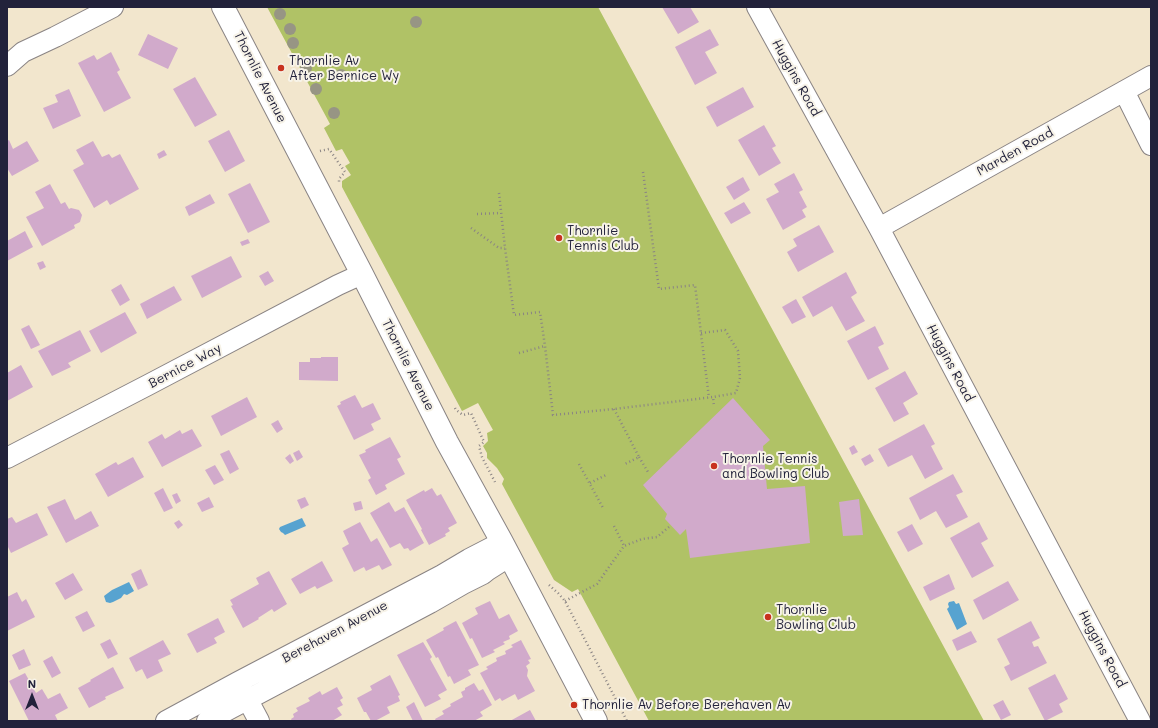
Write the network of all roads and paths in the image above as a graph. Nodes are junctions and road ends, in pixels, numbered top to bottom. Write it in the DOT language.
graph roads {
  1 [pos="113,7"];
  2 [pos="223,7"];
  3 [pos="757,7"];
  4 [pos="7,66"];
  5 [pos="1151,76"];
  6 [pos="1124,91"];
  7 [pos="1151,145"];
  8 [pos="316,148"];
  9 [pos="643,172"];
  10 [pos="339,185"];
  11 [pos="499,193"];
  12 [pos="500,213"];
  13 [pos="477,214"];
  14 [pos="470,228"];
  15 [pos="879,228"];
  16 [pos="504,248"];
  17 [pos="362,274"];
  18 [pos="701,332"];
  19 [pos="545,346"];
  20 [pos="519,353"];
  21 [pos="713,397"];
  22 [pos="709,398"];
  23 [pos="452,404"];
  24 [pos="714,406"];
  25 [pos="614,409"];
  26 [pos="639,457"];
  27 [pos="7,458"];
  28 [pos="579,464"];
  29 [pos="625,464"];
  30 [pos="648,472"];
  31 [pos="606,474"];
  32 [pos="590,483"];
  33 [pos="496,485"];
  34 [pos="603,508"];
  35 [pos="614,526"];
  36 [pos="669,527"];
  37 [pos="624,546"];
  38 [pos="506,549"];
  39 [pos="548,584"];
  40 [pos="565,601"];
  41 [pos="238,682"];
  42 [pos="248,700"];
  43 [pos="166,721"];
  44 [pos="207,721"];
  45 [pos="259,721"];
  46 [pos="596,721"];
  47 [pos="627,721"];
  48 [pos="1140,721"];
  1 -- 4 [label="street"];
  2 -- 17 [label="main road, Thornlie Avenue"];
  3 -- 15 [label="street, Huggins Road"];
  5 -- 6 [label="street, Marden Road"];
  6 -- 7 [label="street"];
  6 -- 15 [label="street, Marden Road"];
  8 -- 10 [label="path"];
  9 -- 18 [label="path"];
  11 -- 12 [label="path"];
  12 -- 13 [label="path"];
  12 -- 16 [label="path"];
  14 -- 16 [label="path"];
  15 -- 48 [label="street, Huggins Road"];
  16 -- 19 [label="path"];
  17 -- 27 [label="street, Bernice Way"];
  17 -- 38 [label="main road, Thornlie Avenue"];
  18 -- 21 [label="path"];
  18 -- 22 [label="path"];
  19 -- 20 [label="path"];
  19 -- 25 [label="path"];
  21 -- 22 [label="path"];
  21 -- 24 [label="path"];
  22 -- 25 [label="path"];
  23 -- 33 [label="path"];
  25 -- 26 [label="path"];
  26 -- 29 [label="path"];
  26 -- 30 [label="path"];
  28 -- 32 [label="path"];
  31 -- 32 [label="path"];
  32 -- 34 [label="path"];
  35 -- 37 [label="path"];
  36 -- 37 [label="path"];
  37 -- 40 [label="path"];
  38 -- 41 [label="street, Berehaven Avenue"];
  38 -- 42 [label="street, Berehaven Avenue"];
  38 -- 46 [label="main road, Thornlie Avenue"];
  39 -- 40 [label="path"];
  40 -- 47 [label="path"];
  41 -- 42 [label="street"];
  41 -- 43 [label="street, Berehaven Avenue"];
  42 -- 44 [label="street, Berehaven Avenue"];
  42 -- 45 [label="street"];
}
